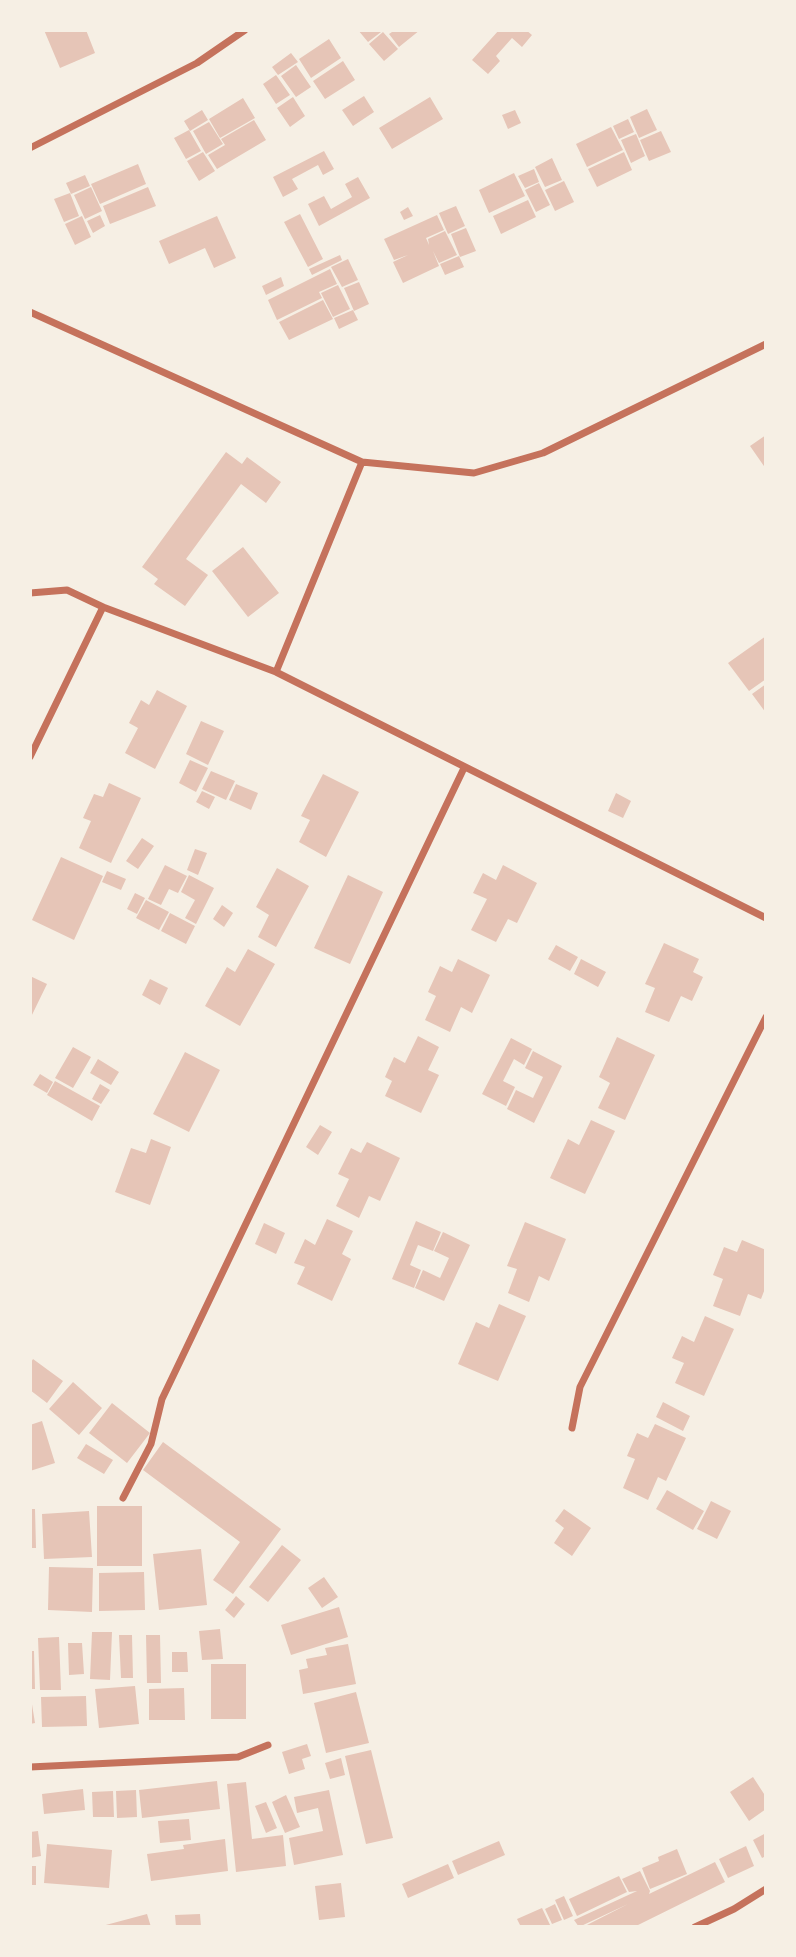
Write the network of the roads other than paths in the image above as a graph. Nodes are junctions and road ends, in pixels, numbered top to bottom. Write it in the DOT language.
graph roads {
  1 [pos="245,30"];
  2 [pos="30,148"];
  3 [pos="30,312"];
  4 [pos="766,344"];
  5 [pos="362,462"];
  6 [pos="30,593"];
  7 [pos="103,607"];
  8 [pos="276,672"];
  9 [pos="30,757"];
  10 [pos="464,768"];
  11 [pos="766,918"];
  12 [pos="766,1017"];
  13 [pos="572,1428"];
  14 [pos="123,1498"];
  15 [pos="268,1745"];
  16 [pos="30,1767"];
  17 [pos="766,1889"];
  18 [pos="695,1927"];
  1 -- 2 [label="street"];
  3 -- 5 [label="street"];
  4 -- 5 [label="street"];
  5 -- 8 [label="street"];
  6 -- 7 [label="street"];
  7 -- 8 [label="street"];
  7 -- 9 [label="street"];
  8 -- 10 [label="street"];
  10 -- 11 [label="street"];
  10 -- 14 [label="street"];
  12 -- 13 [label="street"];
  15 -- 16 [label="street"];
  17 -- 18 [label="street"];
}
